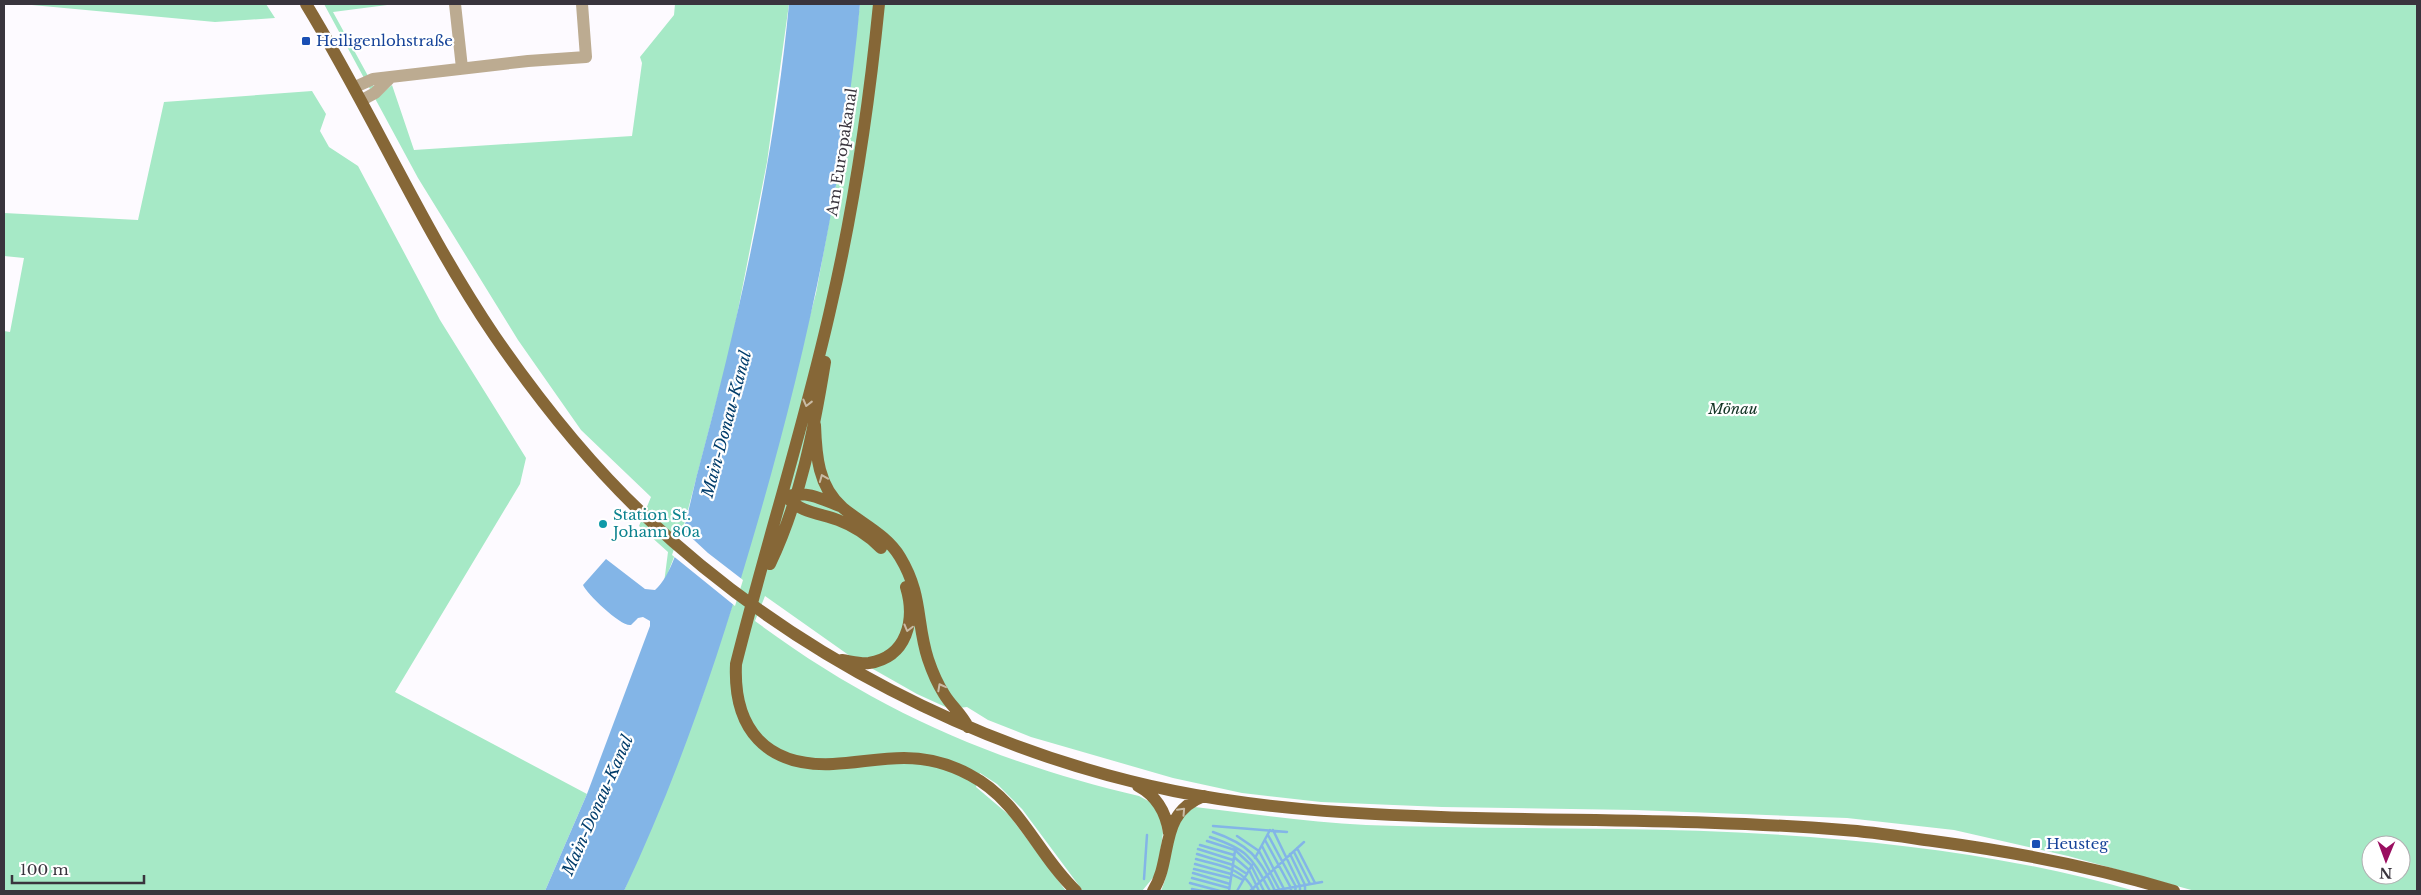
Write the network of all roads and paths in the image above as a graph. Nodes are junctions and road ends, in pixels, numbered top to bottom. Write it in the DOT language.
graph roads {
  1 [pos="306,4"];
  2 [pos="455,4"];
  3 [pos="582,4"];
  4 [pos="879,4"];
  5 [pos="462,68"];
  6 [pos="389,79"];
  7 [pos="355,87"];
  8 [pos="362,100"];
  9 [pos="832,305"];
  10 [pos="815,425"];
  11 [pos="788,498"];
  12 [pos="842,508"];
  13 [pos="837,660"];
  14 [pos="968,727"];
  15 [pos="1135,782"];
  16 [pos="1204,796"];
  17 [pos="1169,833"];
  18 [pos="1076,891"];
  19 [pos="1153,891"];
  20 [pos="2174,891"];
  1 -- 7 [label="main road"];
  2 -- 5 [label="street"];
  3 -- 5 [label="street"];
  4 -- 9 [label="main road, Am Europakanal"];
  5 -- 6 [label="street"];
  6 -- 7 [label="street"];
  6 -- 8 [label="street"];
  7 -- 8 [label="main road"];
  8 -- 13 [label="main road"];
  9 -- 10 [label="main road, Am Europakanal"];
  9 -- 11 [label="main road, Am Europakanal, one-way"];
  10 -- 11 [label="main road, Am Europakanal"];
  12 -- 10 [label="main road, one-way"];
  11 -- 12 [label="main road"];
  11 -- 13 [label="main road, one-way"];
  11 -- 18 [label="main road, Am Europakanal"];
  14 -- 12 [label="main road, one-way"];
  13 -- 14 [label="main road"];
  14 -- 15 [label="main road"];
  15 -- 16 [label="main road"];
  15 -- 17 [label="main road"];
  17 -- 16 [label="main road, one-way"];
  16 -- 20 [label="main road"];
  17 -- 19 [label="main road"];
}
